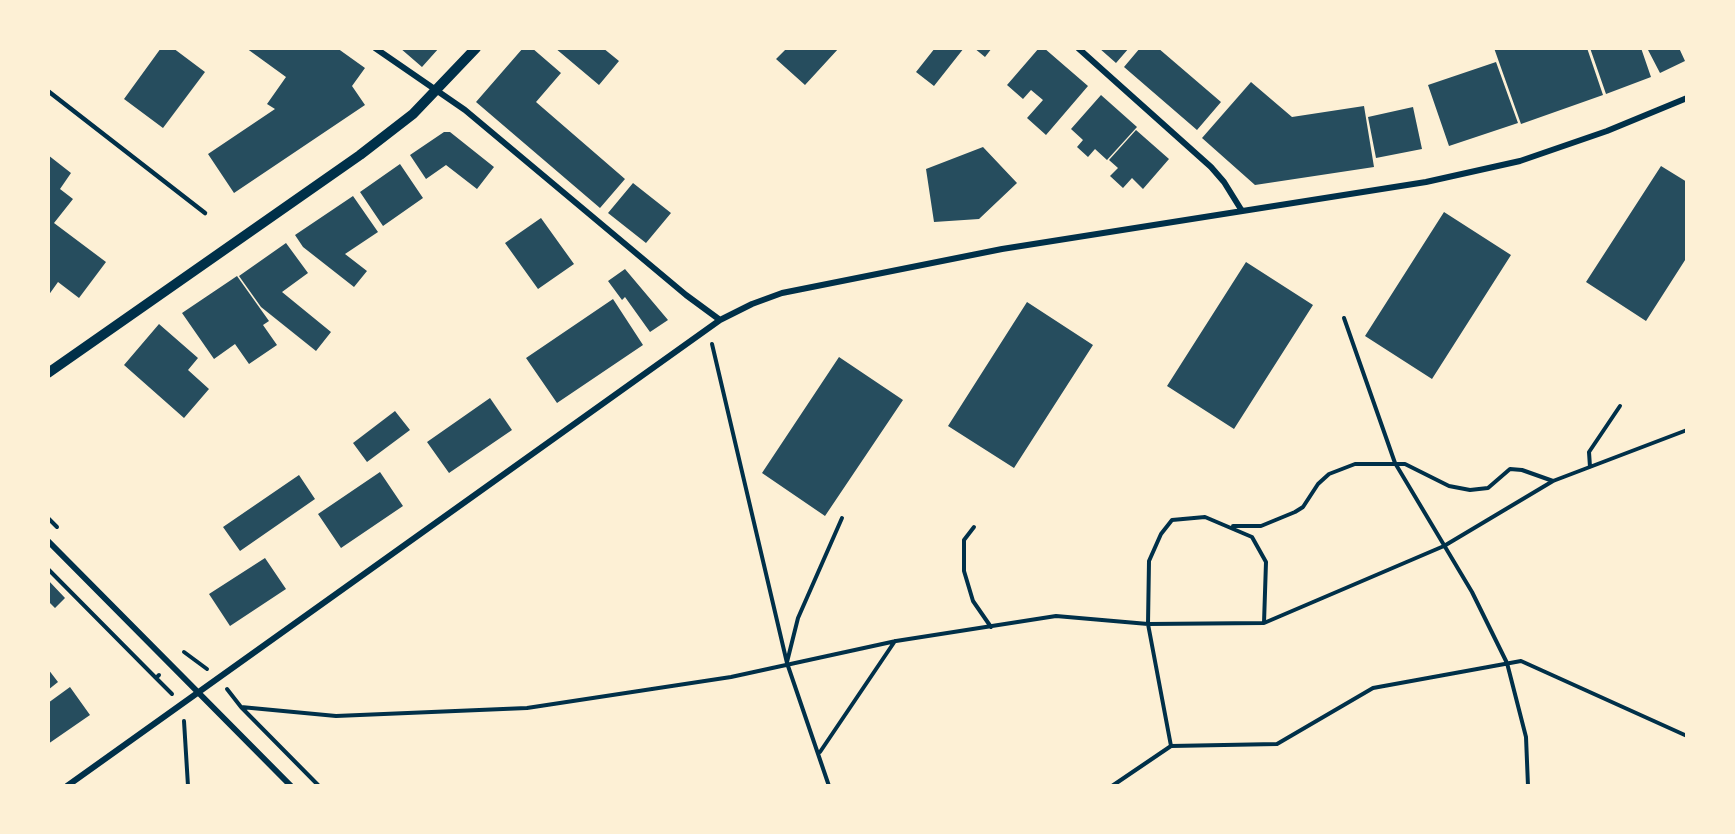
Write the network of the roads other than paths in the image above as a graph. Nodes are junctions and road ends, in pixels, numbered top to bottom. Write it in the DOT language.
graph roads {
  1 [pos="375,48"];
  2 [pos="476,48"];
  3 [pos="1078,48"];
  4 [pos="437,90"];
  5 [pos="48,91"];
  6 [pos="1687,98"];
  7 [pos="1242,211"];
  8 [pos="205,213"];
  9 [pos="720,320"];
  10 [pos="48,373"];
  11 [pos="48,541"];
  12 [pos="199,692"];
  13 [pos="67,786"];
  14 [pos="291,786"];
  1 -- 4 [label="street"];
  2 -- 4 [label="street"];
  3 -- 7 [label="street"];
  4 -- 9 [label="street"];
  4 -- 10 [label="street"];
  5 -- 8 [label="lane"];
  6 -- 7 [label="street"];
  7 -- 9 [label="street"];
  9 -- 12 [label="street"];
  11 -- 12 [label="street"];
  12 -- 13 [label="street"];
  12 -- 14 [label="street"];
}
